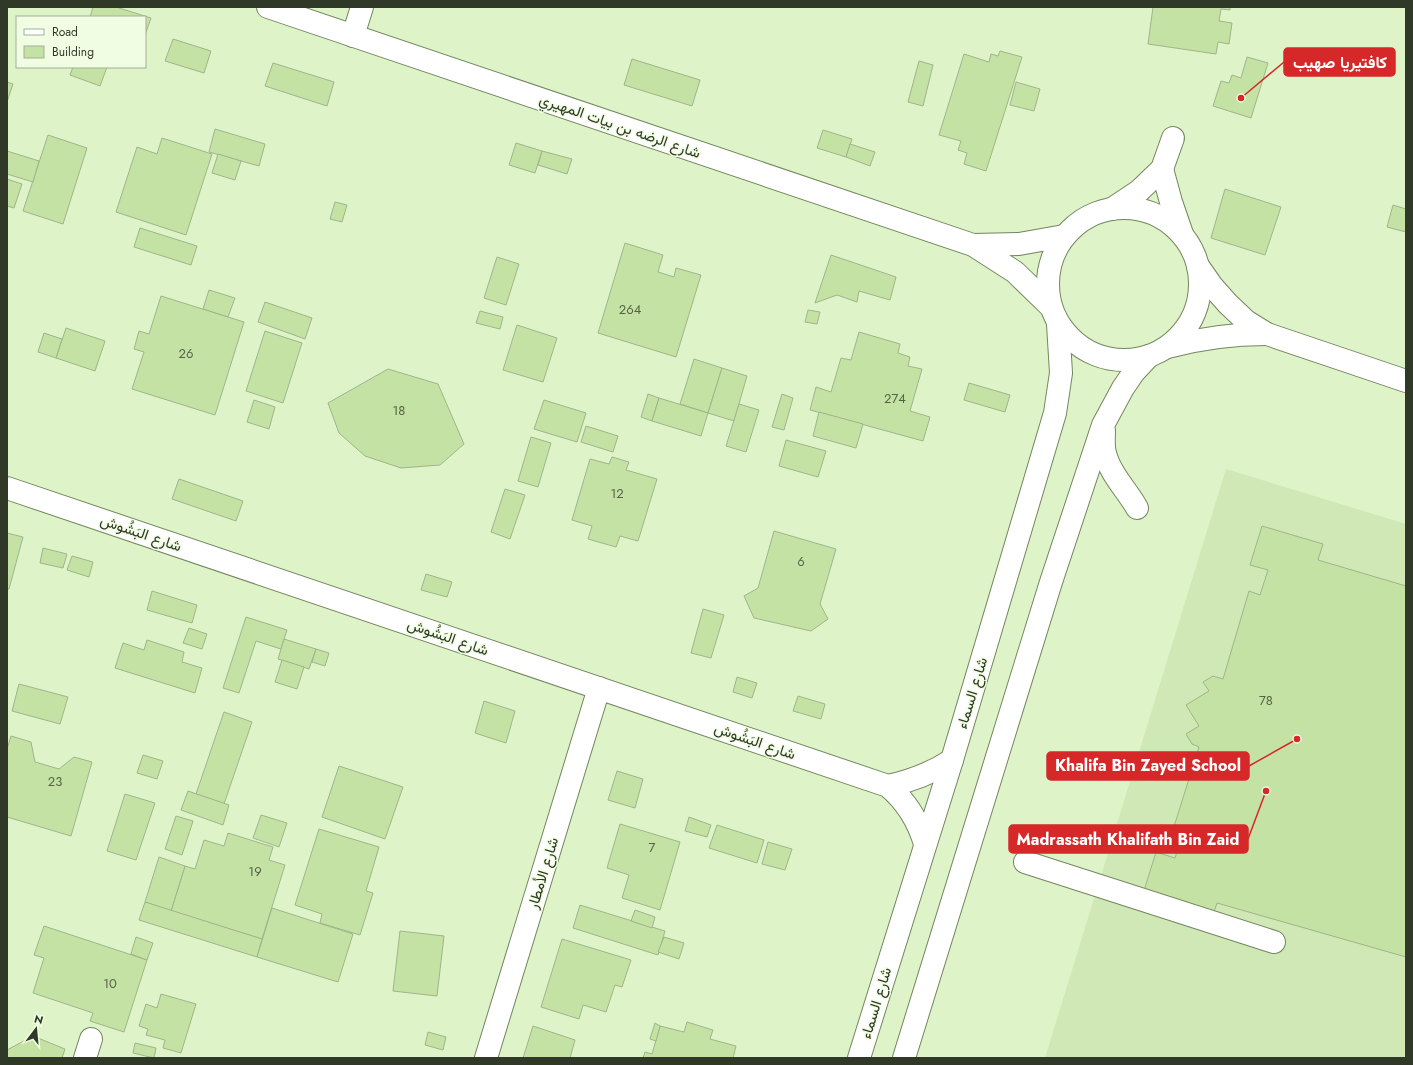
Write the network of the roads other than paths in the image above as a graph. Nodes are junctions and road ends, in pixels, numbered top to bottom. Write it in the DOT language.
graph roads {
  1 [pos="268,7"];
  2 [pos="362,7"];
  3 [pos="352,36"];
  4 [pos="1173,138"];
  5 [pos="1162,169"];
  6 [pos="1112,209"];
  7 [pos="1182,234"];
  8 [pos="1064,236"];
  9 [pos="973,245"];
  10 [pos="1198,266"];
  11 [pos="1054,315"];
  12 [pos="1267,334"];
  13 [pos="1158,352"];
  14 [pos="1406,381"];
  15 [pos="1103,425"];
  16 [pos="7,488"];
  17 [pos="1137,508"];
  18 [pos="599,688"];
  19 [pos="952,760"];
  20 [pos="888,786"];
  21 [pos="925,844"];
  22 [pos="1025,862"];
  23 [pos="1274,942"];
  24 [pos="486,1058"];
  25 [pos="859,1058"];
  26 [pos="904,1058"];
  1 -- 3 [label="street, شارع الرضه بن بيات المهيري"];
  2 -- 3 [label="street"];
  3 -- 9 [label="street, شارع الرضه بن بيات المهيري"];
  4 -- 5 [label="street"];
  5 -- 6 [label="street"];
  5 -- 7 [label="street"];
  6 -- 7 [label="street"];
  6 -- 8 [label="street, شارع السماء"];
  7 -- 10 [label="street"];
  8 -- 9 [label="street, شارع الرضه بن بيات المهيري"];
  8 -- 11 [label="street, شارع السماء"];
  9 -- 11 [label="street, شارع الرضه بن بيات المهيري"];
  10 -- 12 [label="street"];
  10 -- 13 [label="street"];
  11 -- 13 [label="street, شارع الرضه بن بيات المهيري"];
  11 -- 19 [label="street, شارع السماء"];
  12 -- 13 [label="street"];
  12 -- 14 [label="street"];
  13 -- 15 [label="street"];
  15 -- 17 [label="street"];
  15 -- 26 [label="street"];
  16 -- 18 [label="street, شارع البَشُوش"];
  18 -- 20 [label="street, شارع البَشُوش"];
  18 -- 24 [label="street, شارع الأمطار"];
  19 -- 20 [label="street"];
  19 -- 21 [label="street, شارع السماء"];
  20 -- 21 [label="street, شارع البَشُوش"];
  21 -- 25 [label="street, شارع السماء"];
  22 -- 23 [label="street"];
}
